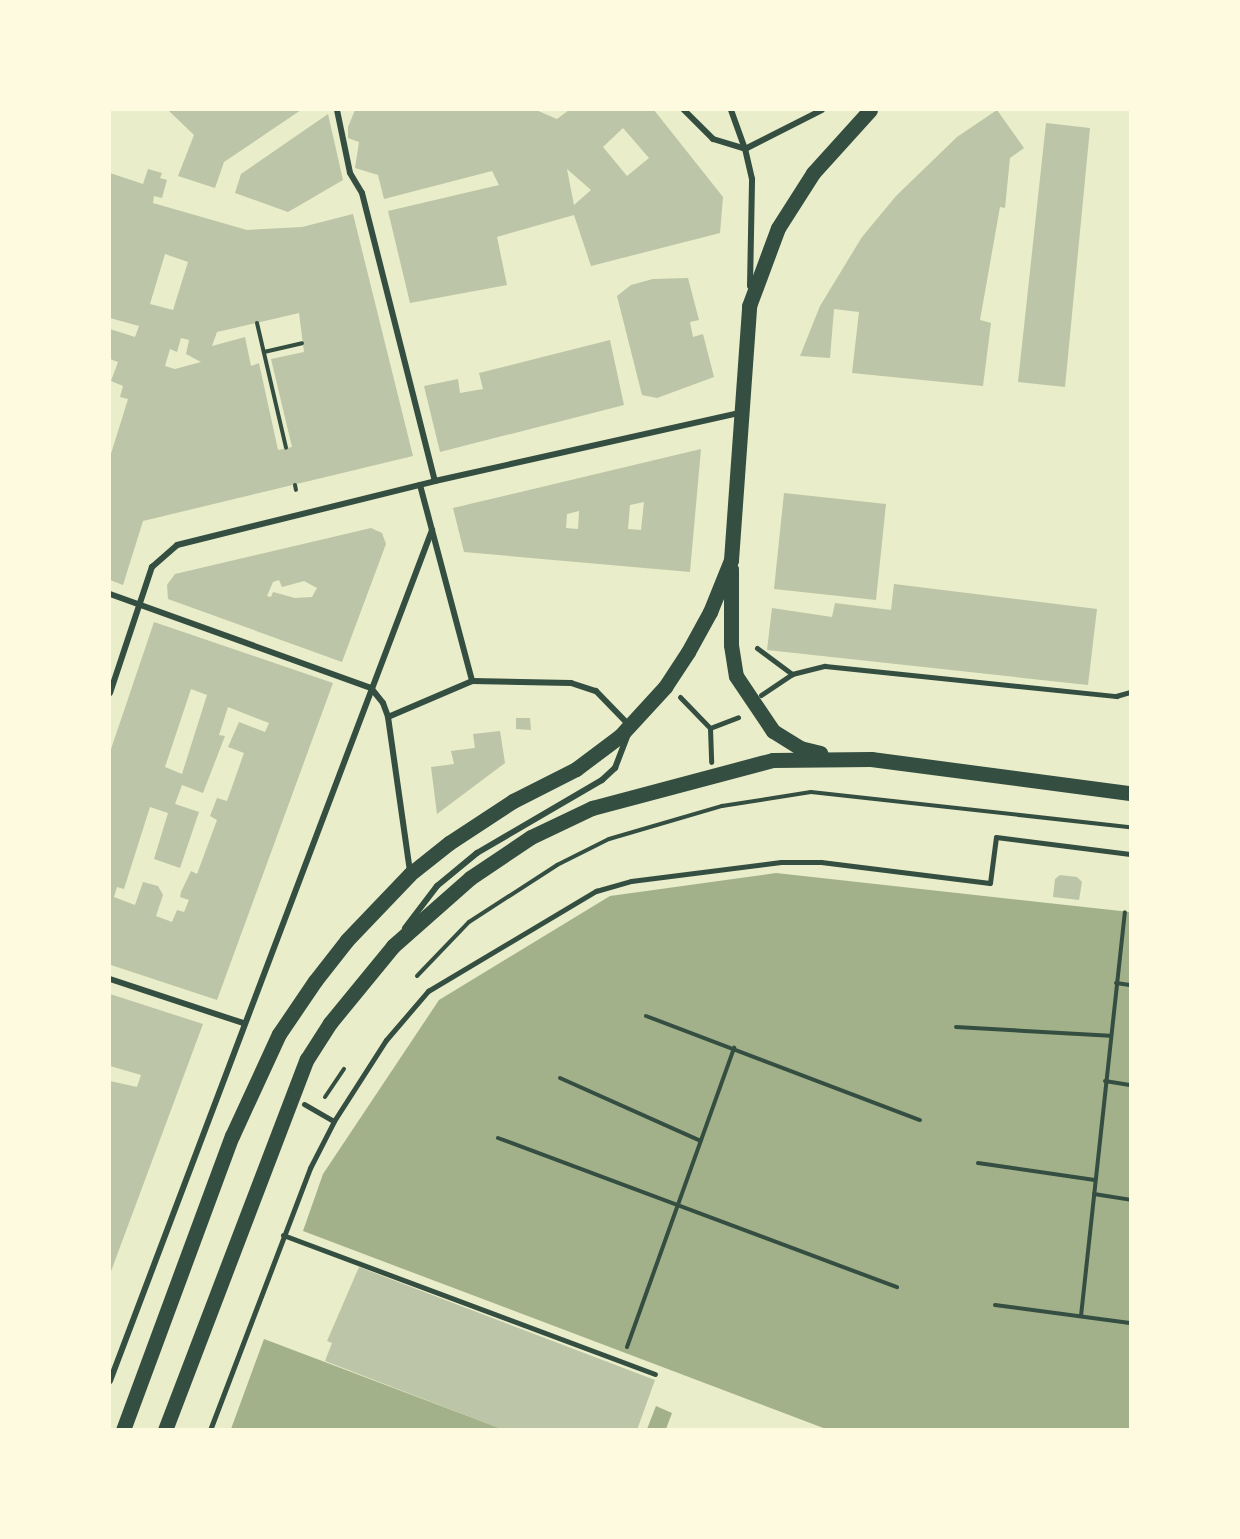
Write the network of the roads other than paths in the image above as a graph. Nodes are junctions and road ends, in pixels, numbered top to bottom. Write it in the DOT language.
graph roads {
  1 [pos="337,110"];
  2 [pos="684,110"];
  3 [pos="731,110"];
  4 [pos="822,110"];
  5 [pos="870,110"];
  6 [pos="745,149"];
  7 [pos="749,306"];
  8 [pos="741,413"];
  9 [pos="435,481"];
  10 [pos="420,485"];
  11 [pos="432,530"];
  12 [pos="731,561"];
  13 [pos="110,594"];
  14 [pos="138,604"];
  15 [pos="757,648"];
  16 [pos="792,674"];
  17 [pos="472,681"];
  18 [pos="371,688"];
  19 [pos="1131,692"];
  20 [pos="110,693"];
  21 [pos="761,695"];
  22 [pos="680,697"];
  23 [pos="388,717"];
  24 [pos="738,717"];
  25 [pos="629,726"];
  26 [pos="710,728"];
  27 [pos="832,756"];
  28 [pos="711,762"];
  29 [pos="1131,793"];
  30 [pos="1131,854"];
  31 [pos="410,874"];
  32 [pos="393,946"];
  33 [pos="110,979"];
  34 [pos="243,1023"];
  35 [pos="304,1104"];
  36 [pos="334,1122"];
  37 [pos="283,1235"];
  38 [pos="655,1374"];
  39 [pos="110,1382"];
  40 [pos="123,1430"];
  41 [pos="165,1430"];
  42 [pos="210,1430"];
  1 -- 9 [label="street"];
  2 -- 6 [label="street"];
  3 -- 6 [label="street"];
  4 -- 6 [label="street"];
  5 -- 7 [label="main road"];
  6 -- 7 [label="street"];
  7 -- 8 [label="main road"];
  8 -- 9 [label="street"];
  8 -- 12 [label="main road"];
  9 -- 10 [label="street"];
  10 -- 11 [label="street"];
  10 -- 14 [label="street"];
  11 -- 17 [label="street"];
  11 -- 18 [label="street"];
  12 -- 25 [label="main road"];
  12 -- 27 [label="main road"];
  13 -- 14 [label="street"];
  14 -- 18 [label="street"];
  14 -- 20 [label="street"];
  15 -- 16 [label="street"];
  16 -- 19 [label="street"];
  16 -- 21 [label="street"];
  17 -- 23 [label="street"];
  17 -- 25 [label="street"];
  18 -- 23 [label="street"];
  18 -- 34 [label="street"];
  22 -- 26 [label="street"];
  23 -- 31 [label="street"];
  24 -- 26 [label="street"];
  25 -- 31 [label="main road"];
  25 -- 32 [label="street"];
  26 -- 28 [label="street"];
  27 -- 29 [label="main road"];
  27 -- 32 [label="main road"];
  30 -- 36 [label="street"];
  31 -- 40 [label="main road"];
  32 -- 41 [label="main road"];
  33 -- 34 [label="street"];
  34 -- 39 [label="street"];
  35 -- 36 [label="street"];
  36 -- 37 [label="street"];
  37 -- 38 [label="street"];
  37 -- 42 [label="street"];
}
